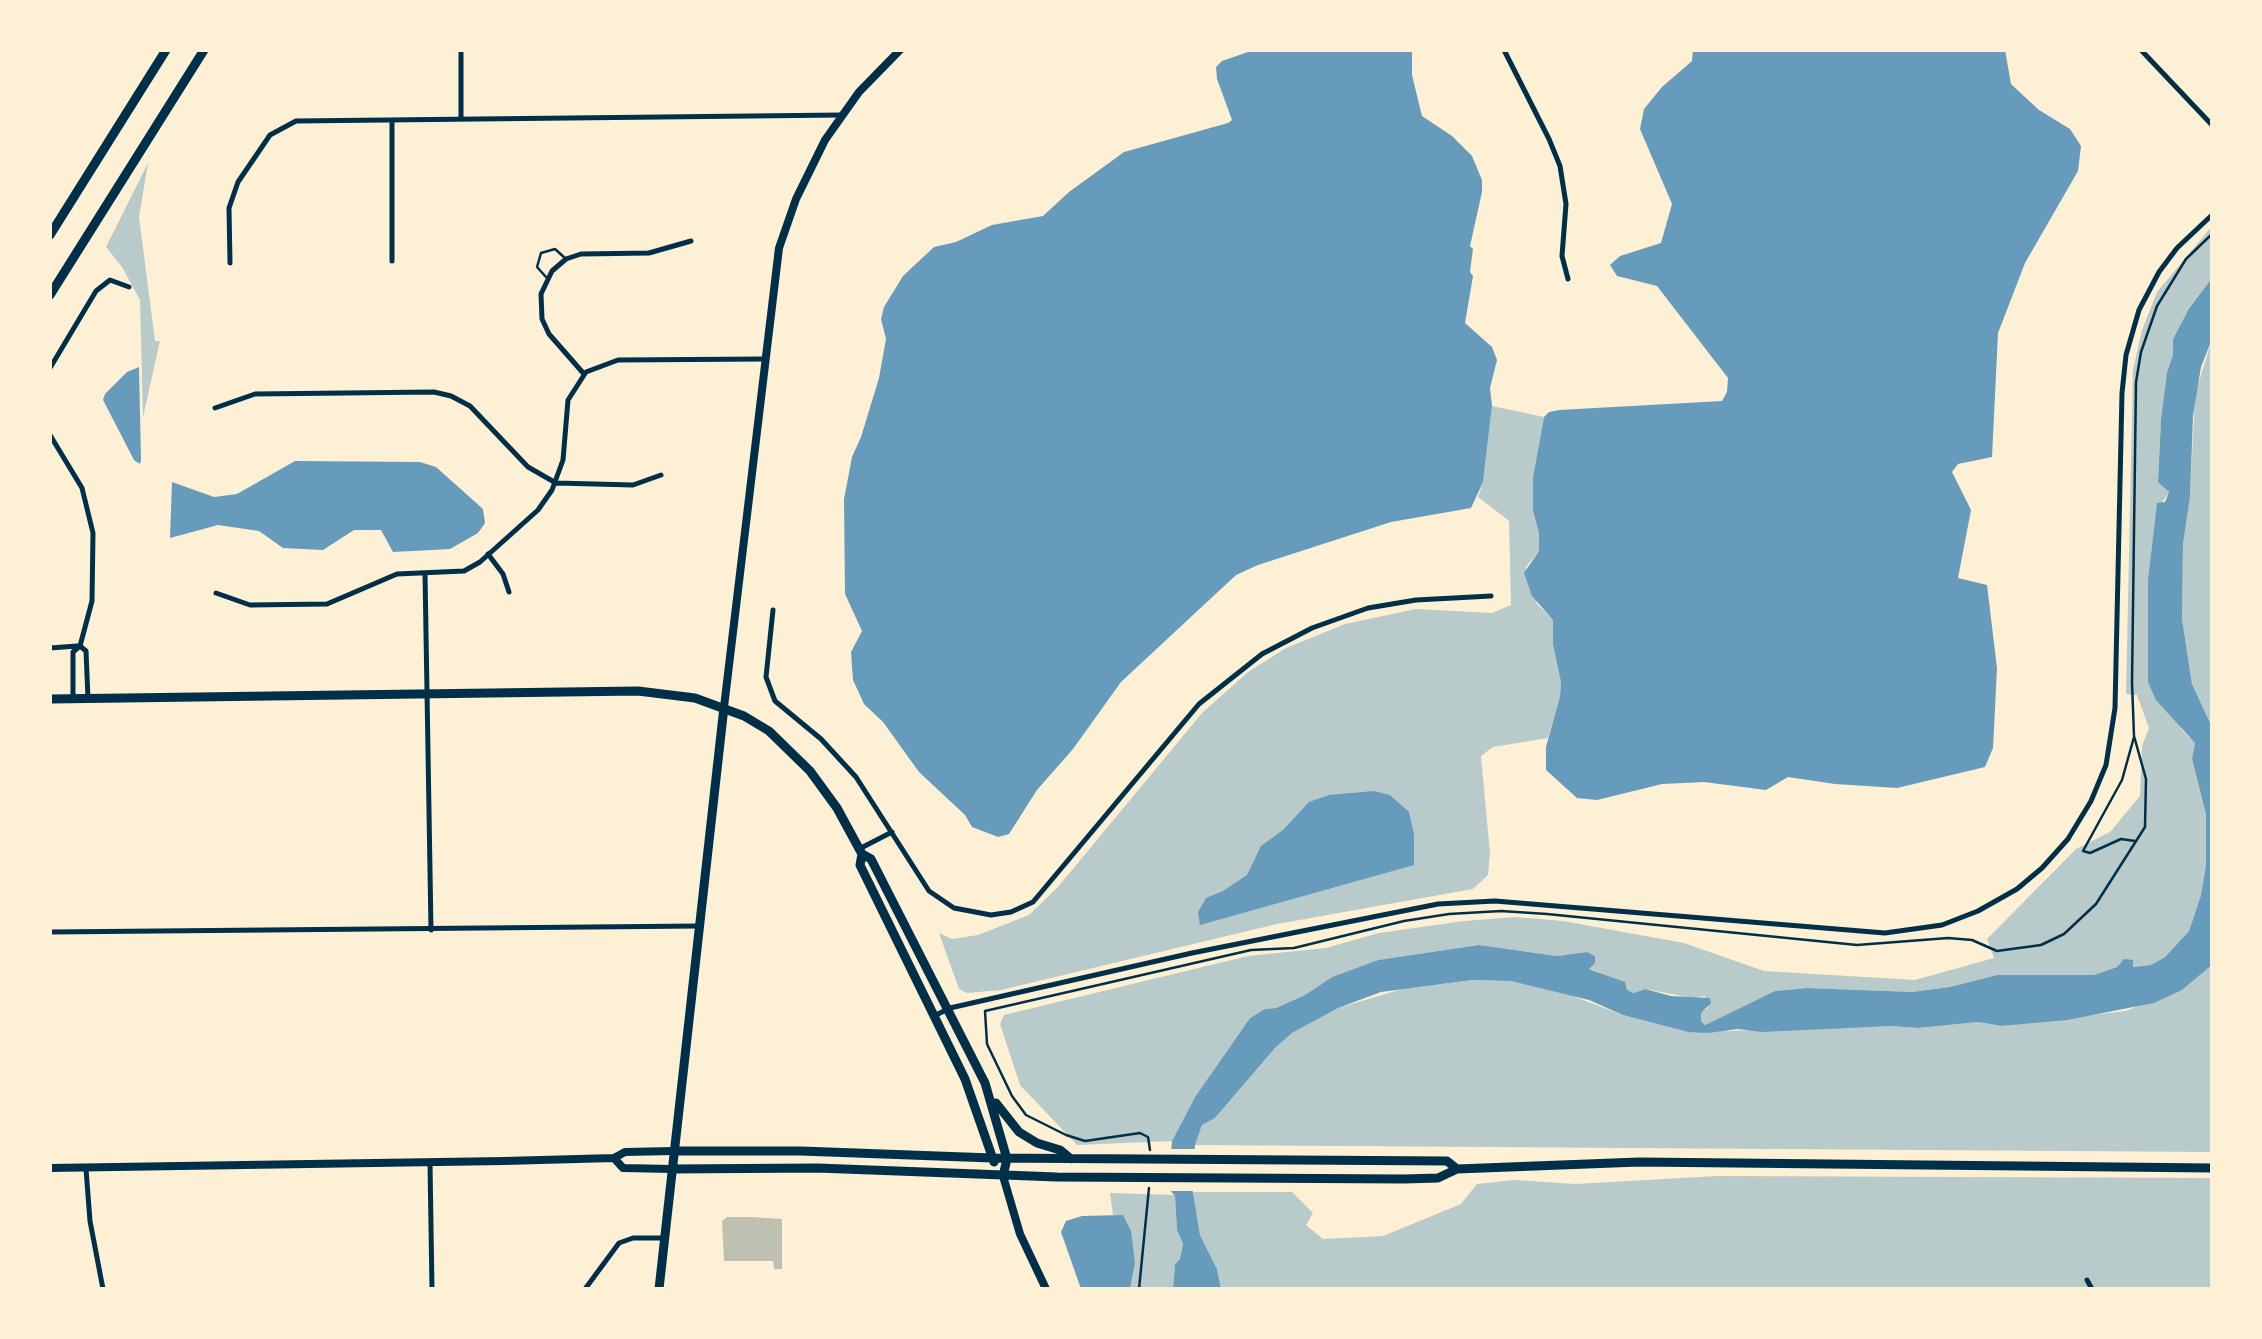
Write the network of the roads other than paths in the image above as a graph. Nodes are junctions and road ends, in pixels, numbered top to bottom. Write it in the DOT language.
graph roads {
  1 [pos="166,50"];
  2 [pos="204,50"];
  3 [pos="461,50"];
  4 [pos="900,50"];
  5 [pos="1504,50"];
  6 [pos="2141,50"];
  7 [pos="842,115"];
  8 [pos="461,118"];
  9 [pos="392,120"];
  10 [pos="2212,125"];
  11 [pos="2212,215"];
  12 [pos="50,235"];
  13 [pos="692,241"];
  14 [pos="566,259"];
  15 [pos="392,261"];
  16 [pos="230,264"];
  17 [pos="547,278"];
  18 [pos="1568,279"];
  19 [pos="129,287"];
  20 [pos="50,296"];
  21 [pos="764,359"];
  22 [pos="50,368"];
  23 [pos="584,374"];
  24 [pos="216,408"];
  25 [pos="50,435"];
  26 [pos="660,475"];
  27 [pos="556,483"];
  28 [pos="488,554"];
  29 [pos="425,573"];
  30 [pos="510,592"];
  31 [pos="216,594"];
  32 [pos="1491,596"];
  33 [pos="772,610"];
  34 [pos="80,646"];
  35 [pos="50,648"];
  36 [pos="428,694"];
  37 [pos="73,698"];
  38 [pos="88,698"];
  39 [pos="50,699"];
  40 [pos="724,707"];
  41 [pos="892,832"];
  42 [pos="861,851"];
  43 [pos="698,926"];
  44 [pos="431,930"];
  45 [pos="50,932"];
  46 [pos="950,1008"];
  47 [pos="934,1016"];
  48 [pos="991,1097"];
  49 [pos="674,1152"];
  50 [pos="614,1158"];
  51 [pos="992,1158"];
  52 [pos="1008,1159"];
  53 [pos="1071,1159"];
  54 [pos="430,1163"];
  55 [pos="50,1168"];
  56 [pos="86,1168"];
  57 [pos="2212,1168"];
  58 [pos="672,1169"];
  59 [pos="1457,1169"];
  60 [pos="1003,1176"];
  61 [pos="664,1238"];
  62 [pos="2088,1280"];
  63 [pos="103,1289"];
  64 [pos="432,1289"];
  65 [pos="586,1289"];
  66 [pos="659,1289"];
  67 [pos="1046,1289"];
  68 [pos="2092,1289"];
  1 -- 12 [label="main road"];
  2 -- 20 [label="main road"];
  3 -- 8 [label="street"];
  4 -- 7 [label="main road"];
  5 -- 18 [label="street"];
  6 -- 10 [label="street"];
  7 -- 8 [label="street"];
  7 -- 21 [label="main road"];
  8 -- 9 [label="street"];
  9 -- 15 [label="street"];
  9 -- 16 [label="street"];
  11 -- 46 [label="street"];
  13 -- 14 [label="street"];
  14 -- 17 [label="street"];
  14 -- 17 [label="lane"];
  17 -- 23 [label="street"];
  19 -- 22 [label="street"];
  21 -- 23 [label="street"];
  21 -- 40 [label="main road"];
  23 -- 27 [label="street"];
  24 -- 27 [label="street"];
  25 -- 34 [label="street"];
  26 -- 27 [label="street"];
  27 -- 28 [label="street"];
  28 -- 29 [label="street"];
  28 -- 30 [label="street"];
  29 -- 31 [label="street"];
  29 -- 36 [label="street"];
  32 -- 41 [label="street"];
  33 -- 41 [label="street"];
  34 -- 35 [label="street"];
  34 -- 37 [label="street"];
  34 -- 38 [label="street"];
  36 -- 38 [label="main road"];
  36 -- 40 [label="main road"];
  36 -- 44 [label="street"];
  37 -- 38 [label="main road"];
  37 -- 39 [label="main road"];
  40 -- 42 [label="main road"];
  40 -- 43 [label="main road"];
  41 -- 42 [label="street"];
  42 -- 46 [label="main road"];
  42 -- 47 [label="main road"];
  43 -- 44 [label="street"];
  43 -- 49 [label="main road"];
  44 -- 45 [label="street"];
  46 -- 47 [label="street"];
  46 -- 48 [label="main road"];
  47 -- 51 [label="main road"];
  48 -- 52 [label="main road"];
  48 -- 53 [label="main road"];
  49 -- 50 [label="main road"];
  49 -- 51 [label="main road"];
  49 -- 58 [label="main road"];
  50 -- 54 [label="main road"];
  50 -- 58 [label="main road"];
  51 -- 52 [label="main road"];
  51 -- 60 [label="main road"];
  52 -- 53 [label="main road"];
  52 -- 60 [label="main road"];
  53 -- 59 [label="main road"];
  54 -- 56 [label="main road"];
  54 -- 64 [label="street"];
  55 -- 56 [label="main road"];
  56 -- 63 [label="street"];
  57 -- 59 [label="main road"];
  58 -- 60 [label="main road"];
  58 -- 61 [label="main road"];
  59 -- 60 [label="main road"];
  60 -- 67 [label="main road"];
  61 -- 65 [label="street"];
  61 -- 66 [label="main road"];
  62 -- 68 [label="street"];
}
